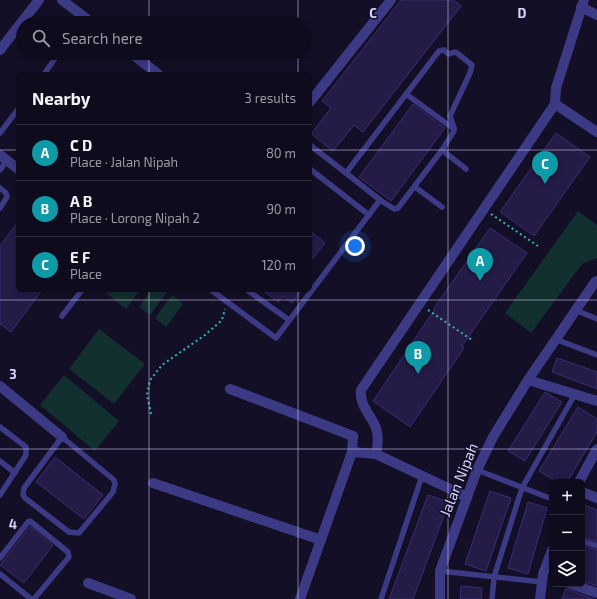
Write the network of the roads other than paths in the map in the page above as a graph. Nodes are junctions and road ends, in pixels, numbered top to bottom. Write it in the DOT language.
graph roads {
  1 [pos="39,0"];
  2 [pos="62,0"];
  3 [pos="391,0"];
  4 [pos="582,3"];
  5 [pos="597,15"];
  6 [pos="27,16"];
  7 [pos="83,16"];
  8 [pos="16,29"];
  9 [pos="0,50"];
  10 [pos="55,60"];
  11 [pos="139,60"];
  12 [pos="46,72"];
  13 [pos="155,72"];
  14 [pos="406,94"];
  15 [pos="312,99"];
  16 [pos="555,104"];
  17 [pos="16,112"];
  18 [pos="454,129"];
  19 [pos="597,132"];
  20 [pos="0,133"];
  21 [pos="312,147"];
  22 [pos="442,150"];
  23 [pos="3,157"];
  24 [pos="16,167"];
  25 [pos="466,169"];
  26 [pos="0,170"];
  27 [pos="312,171"];
  28 [pos="346,173"];
  29 [pos="415,187"];
  30 [pos="0,188"];
  31 [pos="380,200"];
  32 [pos="0,208"];
  33 [pos="442,208"];
  34 [pos="369,215"];
  35 [pos="597,281"];
  36 [pos="312,290"];
  37 [pos="80,292"];
  38 [pos="213,292"];
  39 [pos="250,292"];
  40 [pos="310,292"];
  41 [pos="575,310"];
  42 [pos="62,316"];
  43 [pos="597,319"];
  44 [pos="289,320"];
  45 [pos="555,339"];
  46 [pos="597,354"];
  47 [pos="528,380"];
  48 [pos="0,386"];
  49 [pos="230,390"];
  50 [pos="575,394"];
  51 [pos="597,401"];
  52 [pos="0,427"];
  53 [pos="62,437"];
  54 [pos="597,450"];
  55 [pos="352,452"];
  56 [pos="376,454"];
  57 [pos="0,461"];
  58 [pos="477,470"];
  59 [pos="15,473"];
  60 [pos="422,476"];
  61 [pos="582,479"];
  62 [pos="153,483"];
  63 [pos="522,488"];
  64 [pos="585,493"];
  65 [pos="0,495"];
  66 [pos="467,497"];
  67 [pos="549,498"];
  68 [pos="597,498"];
  69 [pos="321,540"];
  70 [pos="585,542"];
  71 [pos="597,546"];
  72 [pos="552,551"];
  73 [pos="0,558"];
  74 [pos="440,571"];
  75 [pos="0,574"];
  76 [pos="494,577"];
  77 [pos="546,578"];
  78 [pos="88,583"];
  79 [pos="580,587"];
  80 [pos="597,593"];
  81 [pos="32,599"];
  82 [pos="131,599"];
  83 [pos="300,599"];
  84 [pos="381,599"];
  85 [pos="440,599"];
  86 [pos="492,599"];
  87 [pos="540,599"];
  1 -- 6 [label="street"];
  2 -- 7 [label="street"];
  3 -- 15 [label="street"];
  4 -- 5 [label="street"];
  4 -- 16 [label="street"];
  8 -- 9 [label="street"];
  10 -- 12 [label="lane"];
  11 -- 13 [label="street"];
  14 -- 18 [label="lane"];
  14 -- 18 [label="lane"];
  14 -- 28 [label="lane"];
  16 -- 19 [label="street"];
  16 -- 56 [label="street"];
  17 -- 20 [label="lane"];
  18 -- 22 [label="lane"];
  21 -- 28 [label="lane"];
  22 -- 25 [label="lane"];
  22 -- 29 [label="lane"];
  23 -- 24 [label="street"];
  23 -- 26 [label="lane"];
  27 -- 34 [label="lane"];
  28 -- 31 [label="lane"];
  29 -- 31 [label="lane"];
  29 -- 33 [label="lane"];
  30 -- 32 [label="lane"];
  31 -- 34 [label="lane"];
  34 -- 36 [label="lane"];
  35 -- 41 [label="street, Jalan Nipah"];
  37 -- 42 [label="lane"];
  38 -- 44 [label="lane"];
  39 -- 44 [label="lane"];
  40 -- 44 [label="lane"];
  41 -- 43 [label="lane"];
  41 -- 45 [label="street, Jalan Nipah"];
  45 -- 46 [label="lane"];
  45 -- 47 [label="street, Jalan Nipah"];
  47 -- 50 [label="street"];
  47 -- 58 [label="street, Jalan Nipah"];
  48 -- 53 [label="street"];
  49 -- 55 [label="street"];
  50 -- 51 [label="street"];
  50 -- 63 [label="lane"];
  52 -- 59 [label="lane"];
  53 -- 53 [label="lane"];
  54 -- 61 [label="street"];
  55 -- 56 [label="street"];
  55 -- 69 [label="street"];
  56 -- 60 [label="street"];
  57 -- 59 [label="lane"];
  58 -- 63 [label="lane"];
  58 -- 66 [label="street, Jalan Nipah"];
  59 -- 65 [label="lane"];
  60 -- 66 [label="street"];
  60 -- 84 [label="lane"];
  62 -- 69 [label="street"];
  63 -- 67 [label="lane"];
  63 -- 76 [label="lane"];
  64 -- 68 [label="street"];
  66 -- 74 [label="street, Jalan Nipah"];
  69 -- 83 [label="street"];
  70 -- 71 [label="lane"];
  72 -- 77 [label="street"];
  73 -- 81 [label="lane"];
  74 -- 76 [label="lane"];
  74 -- 85 [label="street, Jalan Nipah"];
  75 -- 81 [label="lane"];
  76 -- 77 [label="lane"];
  76 -- 86 [label="lane"];
  77 -- 87 [label="street"];
  78 -- 82 [label="street"];
  79 -- 80 [label="street"];
}
